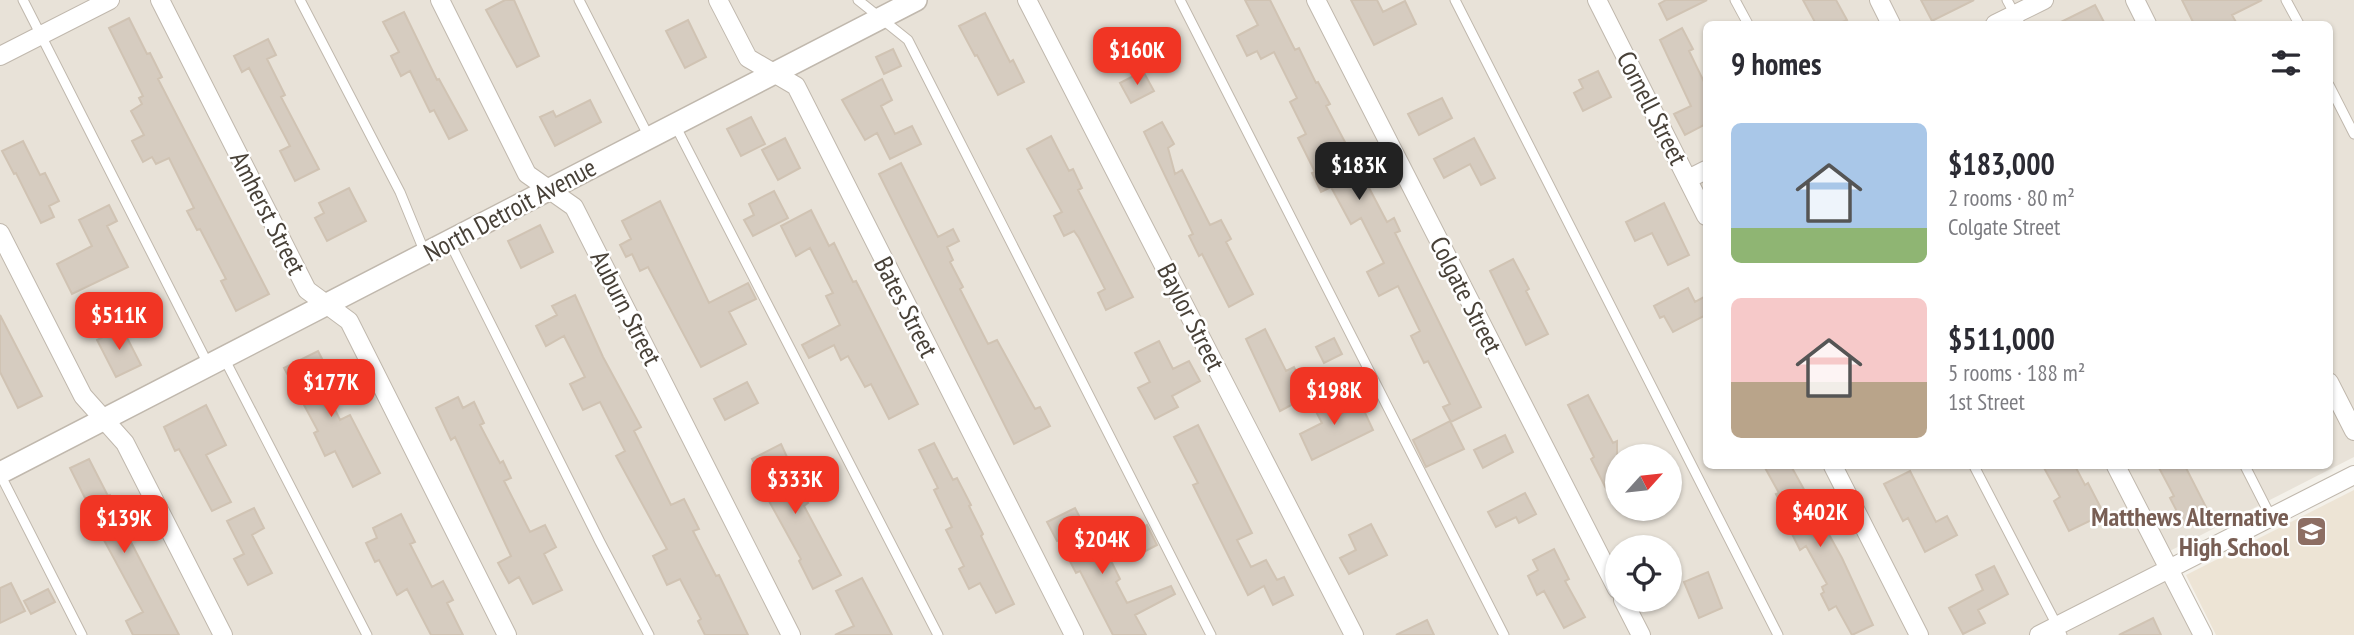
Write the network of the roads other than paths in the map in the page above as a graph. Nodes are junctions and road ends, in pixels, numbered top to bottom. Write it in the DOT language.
graph roads {
  1 [pos="23,0"];
  2 [pos="110,0"];
  3 [pos="160,0"];
  4 [pos="300,0"];
  5 [pos="440,0"];
  6 [pos="579,0"];
  7 [pos="718,0"];
  8 [pos="858,0"];
  9 [pos="916,0"];
  10 [pos="1027,0"];
  11 [pos="1180,0"];
  12 [pos="1316,0"];
  13 [pos="1455,0"];
  14 [pos="1597,0"];
  15 [pos="1735,0"];
  16 [pos="1879,0"];
  17 [pos="2044,0"];
  18 [pos="2135,0"];
  19 [pos="2286,0"];
  20 [pos="2014,13"];
  21 [pos="880,18"];
  22 [pos="1746,21"];
  23 [pos="1890,21"];
  24 [pos="2146,21"];
  25 [pos="2297,21"];
  26 [pos="41,35"];
  27 [pos="0,56"];
  28 [pos="773,73"];
  29 [pos="2333,93"];
  30 [pos="675,124"];
  31 [pos="2354,134"];
  32 [pos="649,137"];
  33 [pos="1703,172"];
  34 [pos="1688,179"];
  35 [pos="549,189"];
  36 [pos="1703,210"];
  37 [pos="0,233"];
  38 [pos="449,241"];
  39 [pos="425,254"];
  40 [pos="327,305"];
  41 [pos="216,362"];
  42 [pos="2333,390"];
  43 [pos="104,420"];
  44 [pos="2354,431"];
  45 [pos="1835,469"];
  46 [pos="1976,469"];
  47 [pos="2118,469"];
  48 [pos="2247,469"];
  49 [pos="0,473"];
  50 [pos="2354,475"];
  51 [pos="2271,517"];
  52 [pos="1605,566"];
  53 [pos="2169,569"];
  54 [pos="1629,612"];
  55 [pos="2059,630"];
  56 [pos="82,635"];
  57 [pos="223,635"];
  58 [pos="367,635"];
  59 [pos="508,635"];
  60 [pos="649,635"];
  61 [pos="791,635"];
  62 [pos="938,635"];
  63 [pos="1073,635"];
  64 [pos="1211,635"];
  65 [pos="1354,635"];
  66 [pos="1504,635"];
  67 [pos="1640,635"];
  68 [pos="1778,635"];
  69 [pos="1919,635"];
  70 [pos="2039,635"];
  71 [pos="2203,635"];
  1 -- 26 [label="lane"];
  2 -- 26 [label="street"];
  3 -- 40 [label="street, Amherst Street"];
  4 -- 39 [label="lane"];
  5 -- 35 [label="street, Auburn Street"];
  6 -- 32 [label="lane"];
  7 -- 28 [label="street, Bates Street"];
  8 -- 21 [label="lane"];
  9 -- 21 [label="street, North Detroit Avenue"];
  10 -- 65 [label="street, Baylor Street"];
  11 -- 66 [label="lane"];
  12 -- 52 [label="street, Colgate Street"];
  13 -- 68 [label="lane"];
  14 -- 34 [label="street, Cornell Street"];
  15 -- 22 [label="lane"];
  16 -- 23 [label="street"];
  17 -- 20 [label="street"];
  18 -- 24 [label="street"];
  19 -- 25 [label="lane"];
  21 -- 28 [label="street, North Detroit Avenue"];
  21 -- 64 [label="lane"];
  26 -- 27 [label="street"];
  26 -- 41 [label="lane"];
  28 -- 30 [label="street, North Detroit Avenue"];
  28 -- 63 [label="street, Bates Street"];
  29 -- 31 [label="lane"];
  30 -- 32 [label="street, North Detroit Avenue"];
  30 -- 62 [label="lane"];
  32 -- 35 [label="street, North Detroit Avenue"];
  33 -- 34 [label="street"];
  34 -- 36 [label="street, Cornell Street"];
  35 -- 38 [label="street, North Detroit Avenue"];
  35 -- 61 [label="street, Auburn Street"];
  37 -- 43 [label="street"];
  38 -- 39 [label="street, North Detroit Avenue"];
  38 -- 60 [label="lane"];
  39 -- 40 [label="street, North Detroit Avenue"];
  40 -- 41 [label="street, North Detroit Avenue"];
  40 -- 59 [label="street, Amherst Street"];
  41 -- 43 [label="street, North Detroit Avenue"];
  41 -- 58 [label="lane"];
  42 -- 44 [label="street"];
  43 -- 49 [label="street, North Detroit Avenue"];
  43 -- 57 [label="street"];
  45 -- 69 [label="street"];
  46 -- 55 [label="lane"];
  47 -- 53 [label="street"];
  48 -- 51 [label="lane"];
  49 -- 56 [label="lane"];
  50 -- 51 [label="street"];
  51 -- 53 [label="street"];
  53 -- 55 [label="street"];
  53 -- 71 [label="street"];
  54 -- 67 [label="street"];
  55 -- 70 [label="street"];
}
